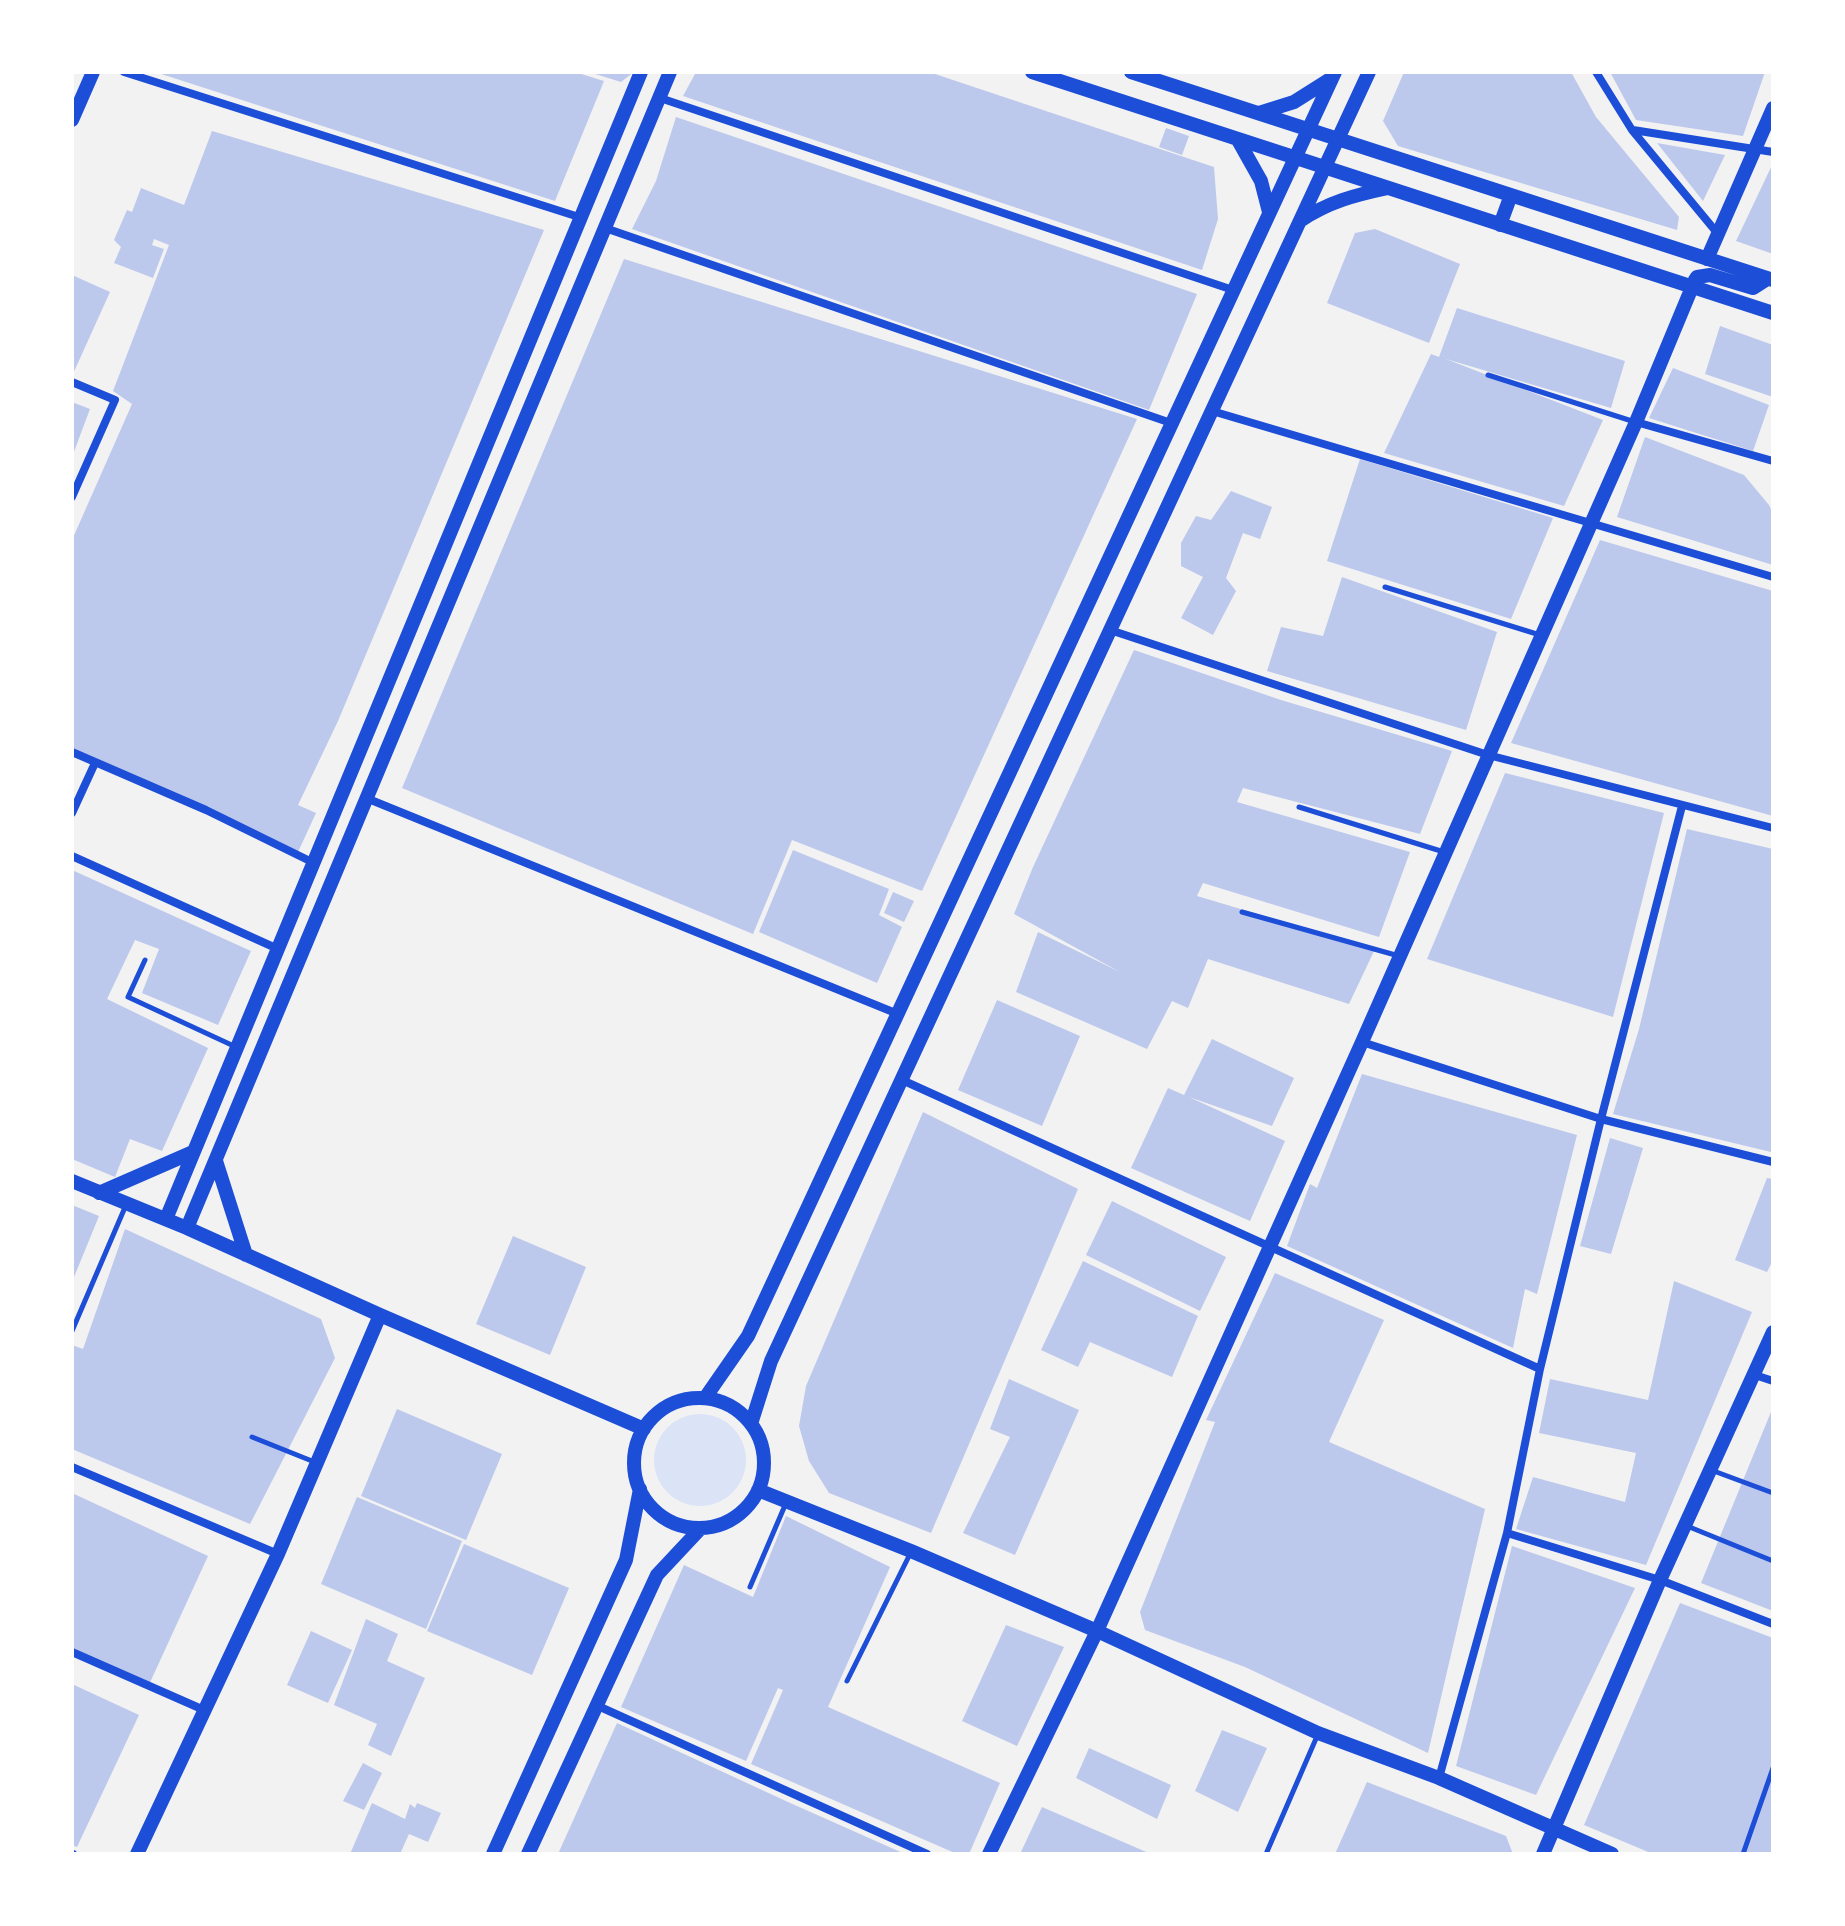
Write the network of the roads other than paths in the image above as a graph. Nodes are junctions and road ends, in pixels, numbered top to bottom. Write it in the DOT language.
graph roads {
  1 [pos="93,72"];
  2 [pos="124,72"];
  3 [pos="641,72"];
  4 [pos="670,72"];
  5 [pos="1032,72"];
  6 [pos="1131,72"];
  7 [pos="1369,72"];
  8 [pos="1596,72"];
  9 [pos="1334,75"];
  10 [pos="660,98"];
  11 [pos="1773,108"];
  12 [pos="1259,113"];
  13 [pos="72,120"];
  14 [pos="1308,129"];
  15 [pos="1632,130"];
  16 [pos="1338,139"];
  17 [pos="1238,140"];
  18 [pos="1755,149"];
  19 [pos="1773,152"];
  20 [pos="1295,157"];
  21 [pos="1325,167"];
  22 [pos="1391,188"];
  23 [pos="1511,195"];
  24 [pos="1269,212"];
  25 [pos="582,218"];
  26 [pos="1300,221"];
  27 [pos="1500,225"];
  28 [pos="605,228"];
  29 [pos="1718,234"];
  30 [pos="1707,259"];
  31 [pos="1770,280"];
  32 [pos="1692,287"];
  33 [pos="1233,290"];
  34 [pos="1773,313"];
  35 [pos="1488,375"];
  36 [pos="72,382"];
  37 [pos="1212,411"];
  38 [pos="1636,422"];
  39 [pos="1171,423"];
  40 [pos="1773,461"];
  41 [pos="72,497"];
  42 [pos="1591,521"];
  43 [pos="1773,577"];
  44 [pos="1385,587"];
  45 [pos="1110,630"];
  46 [pos="1541,635"];
  47 [pos="72,752"];
  48 [pos="1488,755"];
  49 [pos="95,763"];
  50 [pos="366,798"];
  51 [pos="1682,806"];
  52 [pos="1299,807"];
  53 [pos="72,813"];
  54 [pos="1773,828"];
  55 [pos="1445,853"];
  56 [pos="72,856"];
  57 [pos="314,863"];
  58 [pos="1242,912"];
  59 [pos="278,949"];
  60 [pos="1400,956"];
  61 [pos="145,960"];
  62 [pos="898,1014"];
  63 [pos="1362,1042"];
  64 [pos="237,1047"];
  65 [pos="902,1080"];
  66 [pos="1601,1119"];
  67 [pos="193,1152"];
  68 [pos="216,1161"];
  69 [pos="1773,1162"];
  70 [pos="72,1181"];
  71 [pos="99,1193"];
  72 [pos="127,1204"];
  73 [pos="166,1219"];
  74 [pos="187,1228"];
  75 [pos="1270,1246"];
  76 [pos="246,1255"];
  77 [pos="380,1315"];
  78 [pos="72,1331"];
  79 [pos="1773,1332"];
  80 [pos="1540,1369"];
  81 [pos="1755,1375"];
  82 [pos="1773,1381"];
  83 [pos="705,1398"];
  84 [pos="751,1424"];
  85 [pos="644,1429"];
  86 [pos="252,1437"];
  87 [pos="318,1463"];
  88 [pos="72,1467"];
  89 [pos="1710,1470"];
  90 [pos="640,1489"];
  91 [pos="758,1490"];
  92 [pos="1773,1493"];
  93 [pos="786,1502"];
  94 [pos="1686,1525"];
  95 [pos="701,1528"];
  96 [pos="1507,1533"];
  97 [pos="911,1551"];
  98 [pos="278,1554"];
  99 [pos="1773,1561"];
  100 [pos="1660,1580"];
  101 [pos="750,1587"];
  102 [pos="1773,1624"];
  103 [pos="1097,1631"];
  104 [pos="72,1652"];
  105 [pos="847,1681"];
  106 [pos="598,1706"];
  107 [pos="204,1710"];
  108 [pos="1318,1733"];
  109 [pos="1773,1768"];
  110 [pos="1439,1778"];
  111 [pos="1554,1828"];
  112 [pos="137,1854"];
  113 [pos="493,1854"];
  114 [pos="528,1854"];
  115 [pos="927,1854"];
  116 [pos="989,1854"];
  117 [pos="1266,1854"];
  118 [pos="1543,1854"];
  119 [pos="1612,1854"];
  120 [pos="1743,1854"];
  1 -- 13 [label="main road"];
  2 -- 25 [label="street"];
  3 -- 25 [label="main road"];
  4 -- 10 [label="main road"];
  5 -- 17 [label="main road"];
  6 -- 12 [label="main road"];
  7 -- 16 [label="main road"];
  8 -- 15 [label="street"];
  9 -- 12 [label="main road"];
  9 -- 14 [label="main road"];
  10 -- 28 [label="main road"];
  10 -- 33 [label="street"];
  11 -- 18 [label="main road"];
  12 -- 14 [label="main road"];
  14 -- 16 [label="main road"];
  14 -- 20 [label="main road"];
  15 -- 18 [label="street"];
  15 -- 29 [label="street"];
  16 -- 21 [label="main road"];
  16 -- 23 [label="main road"];
  17 -- 20 [label="main road"];
  17 -- 24 [label="main road"];
  18 -- 19 [label="street"];
  18 -- 29 [label="main road"];
  20 -- 21 [label="main road"];
  20 -- 24 [label="main road"];
  21 -- 22 [label="main road"];
  21 -- 26 [label="main road"];
  22 -- 26 [label="main road"];
  22 -- 27 [label="main road"];
  23 -- 27 [label="main road"];
  23 -- 30 [label="main road"];
  24 -- 33 [label="main road"];
  25 -- 57 [label="main road"];
  26 -- 37 [label="main road"];
  27 -- 32 [label="main road"];
  28 -- 39 [label="street"];
  28 -- 50 [label="main road"];
  29 -- 30 [label="main road"];
  30 -- 31 [label="main road"];
  31 -- 32 [label="main road"];
  32 -- 34 [label="main road"];
  32 -- 38 [label="main road"];
  33 -- 39 [label="main road"];
  35 -- 38 [label="lane"];
  36 -- 41 [label="street"];
  37 -- 42 [label="street"];
  37 -- 45 [label="main road"];
  38 -- 40 [label="street"];
  38 -- 42 [label="main road"];
  39 -- 62 [label="main road"];
  42 -- 43 [label="street"];
  42 -- 46 [label="main road"];
  44 -- 46 [label="lane"];
  45 -- 48 [label="street"];
  45 -- 65 [label="main road"];
  46 -- 48 [label="main road"];
  47 -- 49 [label="street"];
  48 -- 51 [label="street"];
  48 -- 55 [label="main road"];
  49 -- 53 [label="street"];
  49 -- 57 [label="street"];
  50 -- 62 [label="street"];
  50 -- 68 [label="main road"];
  51 -- 54 [label="street"];
  51 -- 66 [label="street"];
  52 -- 55 [label="lane"];
  55 -- 60 [label="main road"];
  56 -- 59 [label="street"];
  57 -- 59 [label="main road"];
  58 -- 60 [label="lane"];
  59 -- 64 [label="main road"];
  60 -- 63 [label="main road"];
  61 -- 64 [label="lane"];
  62 -- 83 [label="main road"];
  63 -- 66 [label="street"];
  63 -- 75 [label="main road"];
  64 -- 67 [label="main road"];
  65 -- 75 [label="street"];
  65 -- 84 [label="main road"];
  66 -- 69 [label="street"];
  66 -- 80 [label="street"];
  67 -- 71 [label="main road"];
  67 -- 73 [label="main road"];
  68 -- 74 [label="main road"];
  68 -- 76 [label="main road"];
  70 -- 71 [label="main road"];
  71 -- 72 [label="main road"];
  72 -- 73 [label="main road"];
  72 -- 78 [label="lane"];
  73 -- 74 [label="main road"];
  74 -- 76 [label="main road"];
  75 -- 80 [label="street"];
  75 -- 103 [label="main road"];
  76 -- 77 [label="main road"];
  77 -- 85 [label="main road"];
  77 -- 87 [label="main road"];
  79 -- 81 [label="main road"];
  80 -- 96 [label="street"];
  81 -- 82 [label="street"];
  81 -- 89 [label="main road"];
  83 -- 84 [label="main road"];
  83 -- 85 [label="main road"];
  84 -- 91 [label="main road"];
  85 -- 90 [label="main road"];
  86 -- 87 [label="lane"];
  87 -- 98 [label="main road"];
  88 -- 98 [label="street"];
  89 -- 92 [label="lane"];
  89 -- 94 [label="main road"];
  90 -- 95 [label="main road"];
  90 -- 113 [label="main road"];
  91 -- 93 [label="main road"];
  91 -- 95 [label="main road"];
  93 -- 97 [label="main road"];
  93 -- 101 [label="lane"];
  94 -- 99 [label="lane"];
  94 -- 100 [label="main road"];
  95 -- 106 [label="main road"];
  96 -- 100 [label="street"];
  96 -- 110 [label="street"];
  97 -- 103 [label="main road"];
  97 -- 105 [label="lane"];
  98 -- 107 [label="main road"];
  100 -- 102 [label="street"];
  100 -- 111 [label="main road"];
  103 -- 108 [label="main road"];
  103 -- 116 [label="main road"];
  104 -- 107 [label="street"];
  106 -- 114 [label="main road"];
  106 -- 115 [label="street"];
  107 -- 112 [label="main road"];
  108 -- 110 [label="main road"];
  108 -- 117 [label="lane"];
  109 -- 120 [label="lane"];
  110 -- 111 [label="main road"];
  111 -- 118 [label="main road"];
  111 -- 119 [label="main road"];
}
